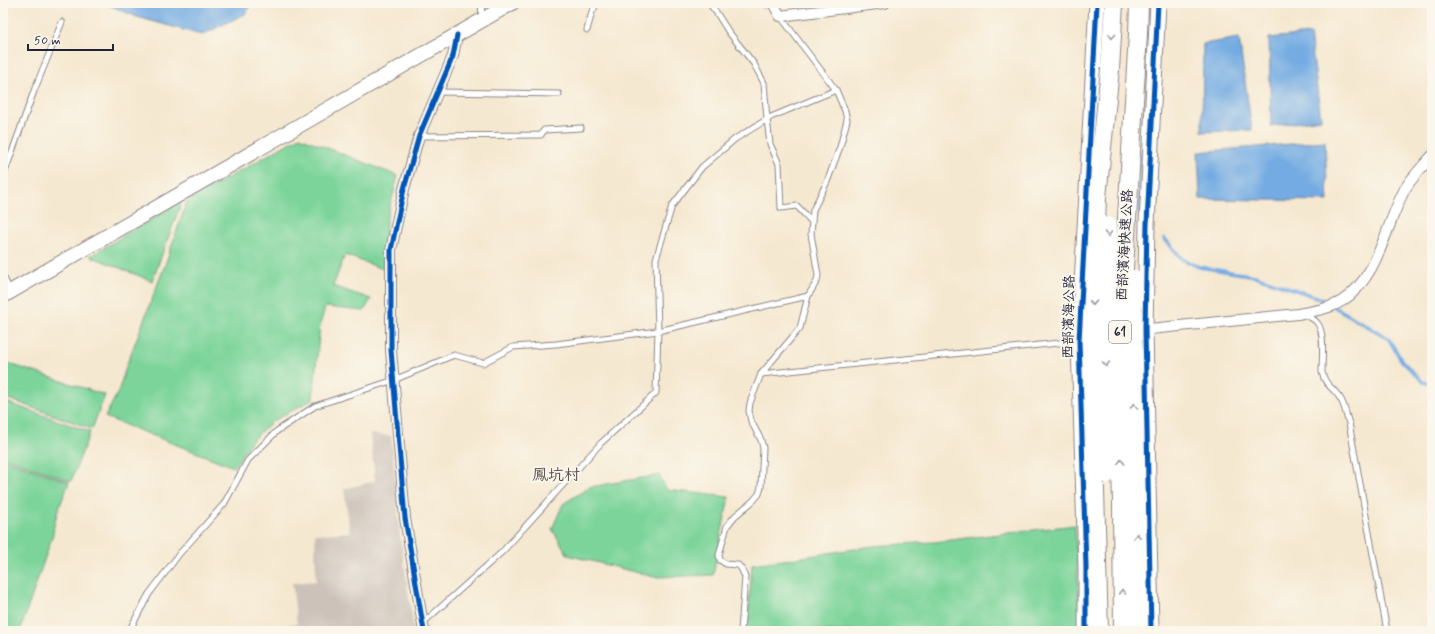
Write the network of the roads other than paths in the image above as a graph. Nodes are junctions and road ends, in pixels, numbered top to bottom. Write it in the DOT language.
graph roads {
  1 [pos="482,3"];
  2 [pos="512,3"];
  3 [pos="597,3"];
  4 [pos="709,3"];
  5 [pos="772,3"];
  6 [pos="885,3"];
  7 [pos="1097,3"];
  8 [pos="1114,3"];
  9 [pos="1139,3"];
  10 [pos="1158,3"];
  11 [pos="831,6"];
  12 [pos="780,16"];
  13 [pos="481,20"];
  14 [pos="62,22"];
  15 [pos="587,30"];
  16 [pos="1138,34"];
  17 [pos="457,35"];
  18 [pos="1110,69"];
  19 [pos="836,90"];
  20 [pos="438,92"];
  21 [pos="558,94"];
  22 [pos="767,119"];
  23 [pos="581,128"];
  24 [pos="419,136"];
  25 [pos="1432,156"];
  26 [pos="3,177"];
  27 [pos="811,221"];
  28 [pos="3,276"];
  29 [pos="7,294"];
  30 [pos="808,296"];
  31 [pos="1298,314"];
  32 [pos="1145,329"];
  33 [pos="658,331"];
  34 [pos="1079,341"];
  35 [pos="761,374"];
  36 [pos="394,380"];
  37 [pos="424,627"];
  38 [pos="129,631"];
  39 [pos="741,631"];
  40 [pos="1086,631"];
  41 [pos="1099,631"];
  42 [pos="1110,631"];
  43 [pos="1123,631"];
  44 [pos="1138,631"];
  45 [pos="1151,631"];
  46 [pos="1388,631"];
  1 -- 13 [label="lane"];
  2 -- 13 [label="street"];
  3 -- 15 [label="lane"];
  4 -- 22 [label="lane"];
  5 -- 12 [label="street"];
  6 -- 11 [label="street"];
  7 -- 34 [label="main road, 西部濱海公路"];
  8 -- 18 [label="highway, 西部濱海快速公路 / 61, one-way"];
  9 -- 16 [label="highway, 西部濱海快速公路 / 61"];
  10 -- 32 [label="main road"];
  11 -- 12 [label="street"];
  12 -- 19 [label="lane"];
  13 -- 17 [label="street"];
  14 -- 26 [label="lane"];
  43 -- 16 [label="highway, 西部濱海快速公路 / 61, one-way, bridge"];
  44 -- 16 [label="highway, one-way, bridge"];
  17 -- 20 [label="street"];
  17 -- 29 [label="street"];
  18 -- 41 [label="highway, one-way, bridge"];
  18 -- 42 [label="highway, 西部濱海快速公路 / 61, one-way, bridge"];
  19 -- 22 [label="lane"];
  19 -- 27 [label="lane"];
  20 -- 21 [label="lane"];
  20 -- 24 [label="street"];
  22 -- 27 [label="lane"];
  22 -- 33 [label="lane"];
  23 -- 24 [label="lane"];
  24 -- 36 [label="street"];
  25 -- 31 [label="street"];
  27 -- 30 [label="lane"];
  28 -- 29 [label="lane"];
  30 -- 33 [label="lane"];
  30 -- 35 [label="lane"];
  31 -- 32 [label="street"];
  31 -- 46 [label="lane"];
  32 -- 34 [label="street"];
  32 -- 45 [label="main road"];
  33 -- 36 [label="lane"];
  33 -- 37 [label="lane"];
  34 -- 35 [label="lane"];
  34 -- 40 [label="main road, 西部濱海公路"];
  35 -- 39 [label="lane"];
  36 -- 37 [label="street"];
  36 -- 38 [label="lane"];
}
